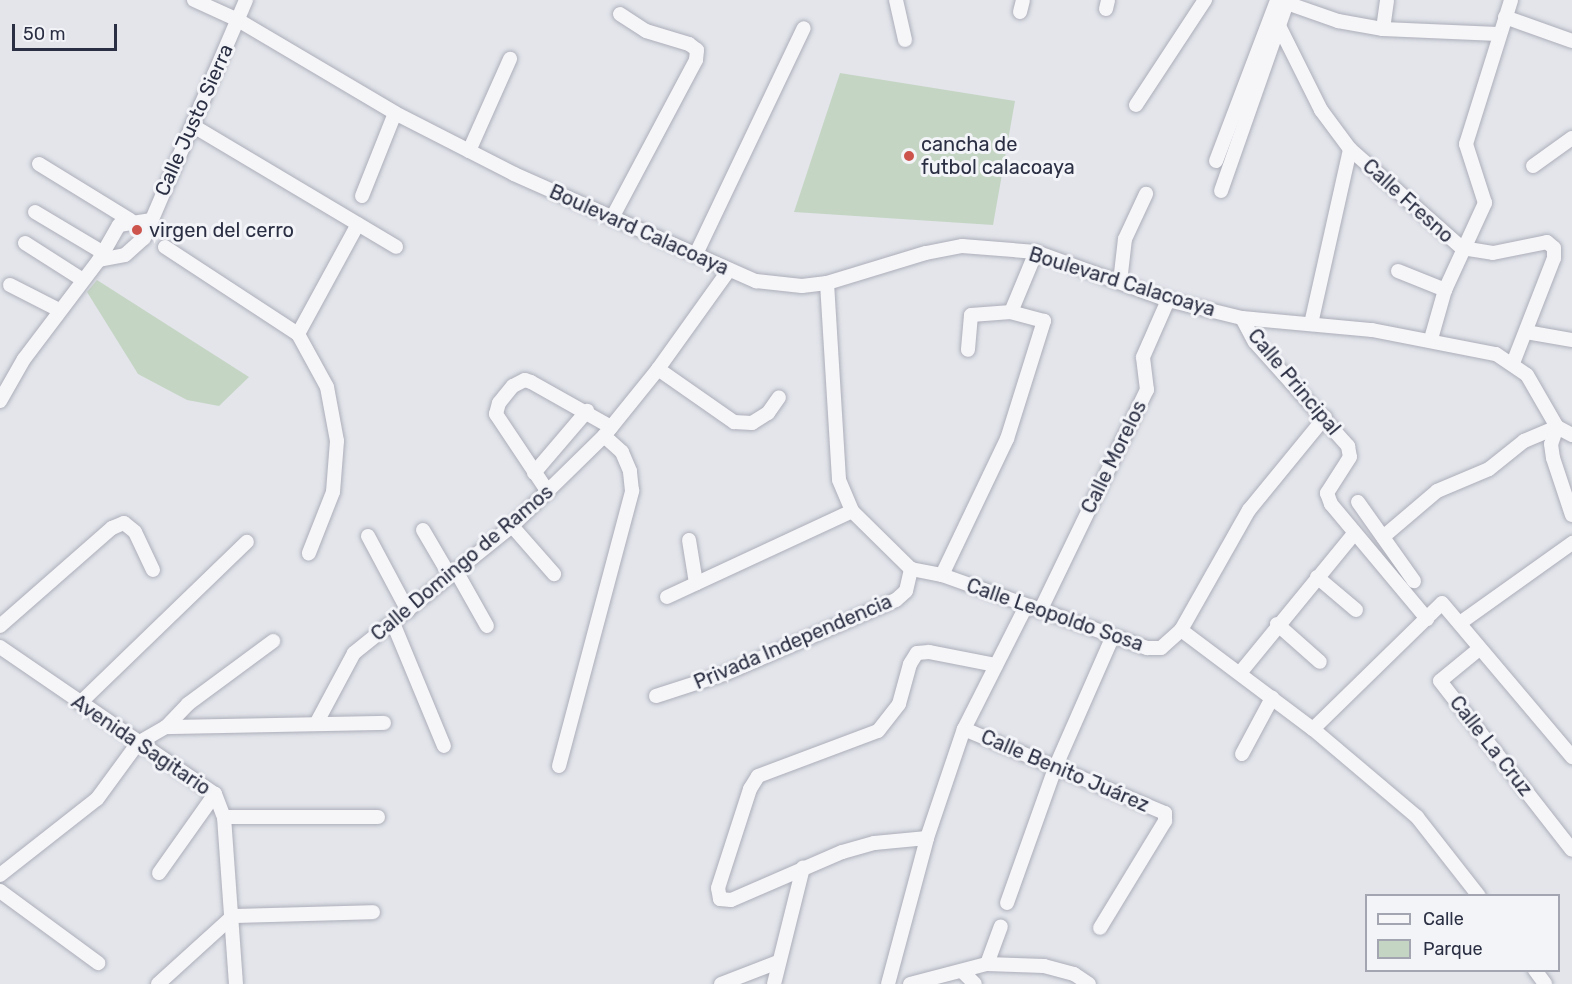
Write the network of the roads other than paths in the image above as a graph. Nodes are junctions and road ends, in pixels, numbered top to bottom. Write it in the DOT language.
graph roads {
  1 [pos="194,0"];
  2 [pos="246,0"];
  3 [pos="896,0"];
  4 [pos="1205,0"];
  5 [pos="1388,0"];
  6 [pos="1511,0"];
  7 [pos="1280,2"];
  8 [pos="620,14"];
  9 [pos="1504,17"];
  10 [pos="238,20"];
  11 [pos="804,28"];
  12 [pos="1280,28"];
  13 [pos="1383,29"];
  14 [pos="1498,34"];
  15 [pos="905,40"];
  16 [pos="1572,42"];
  17 [pos="510,59"];
  18 [pos="1136,105"];
  19 [pos="395,113"];
  20 [pos="195,127"];
  21 [pos="1572,138"];
  22 [pos="1350,149"];
  23 [pos="469,151"];
  24 [pos="1216,161"];
  25 [pos="39,164"];
  26 [pos="1533,166"];
  27 [pos="1221,191"];
  28 [pos="1146,194"];
  29 [pos="362,196"];
  30 [pos="35,212"];
  31 [pos="612,218"];
  32 [pos="130,220"];
  33 [pos="149,220"];
  34 [pos="358,224"];
  35 [pos="25,243"];
  36 [pos="165,247"];
  37 [pos="396,247"];
  38 [pos="1462,248"];
  39 [pos="1036,252"];
  40 [pos="696,254"];
  41 [pos="101,256"];
  42 [pos="729,270"];
  43 [pos="1398,271"];
  44 [pos="83,280"];
  45 [pos="1120,282"];
  46 [pos="827,283"];
  47 [pos="10,285"];
  48 [pos="1445,290"];
  49 [pos="1168,300"];
  50 [pos="59,310"];
  51 [pos="1011,312"];
  52 [pos="1242,318"];
  53 [pos="1311,324"];
  54 [pos="1526,332"];
  55 [pos="298,334"];
  56 [pos="1431,339"];
  57 [pos="1572,340"];
  58 [pos="968,350"];
  59 [pos="1513,363"];
  60 [pos="658,369"];
  61 [pos="779,397"];
  62 [pos="0,401"];
  63 [pos="587,411"];
  64 [pos="1325,417"];
  65 [pos="1557,427"];
  66 [pos="608,432"];
  67 [pos="1572,435"];
  68 [pos="534,473"];
  69 [pos="548,492"];
  70 [pos="1358,502"];
  71 [pos="852,511"];
  72 [pos="1572,515"];
  73 [pos="512,526"];
  74 [pos="423,530"];
  75 [pos="1353,535"];
  76 [pos="368,536"];
  77 [pos="1383,537"];
  78 [pos="690,540"];
  79 [pos="247,542"];
  80 [pos="1572,543"];
  81 [pos="309,553"];
  82 [pos="911,569"];
  83 [pos="153,570"];
  84 [pos="453,574"];
  85 [pos="554,574"];
  86 [pos="942,575"];
  87 [pos="1317,577"];
  88 [pos="1414,581"];
  89 [pos="696,583"];
  90 [pos="666,597"];
  91 [pos="1026,606"];
  92 [pos="1356,610"];
  93 [pos="408,611"];
  94 [pos="1040,611"];
  95 [pos="1426,619"];
  96 [pos="393,623"];
  97 [pos="1460,623"];
  98 [pos="1277,624"];
  99 [pos="0,626"];
  100 [pos="487,626"];
  101 [pos="1181,630"];
  102 [pos="1112,638"];
  103 [pos="273,641"];
  104 [pos="0,647"];
  105 [pos="1479,649"];
  106 [pos="1320,662"];
  107 [pos="996,665"];
  108 [pos="1240,673"];
  109 [pos="656,696"];
  110 [pos="1272,698"];
  111 [pos="80,703"];
  112 [pos="317,722"];
  113 [pos="384,723"];
  114 [pos="166,728"];
  115 [pos="964,729"];
  116 [pos="1313,729"];
  117 [pos="138,743"];
  118 [pos="444,746"];
  119 [pos="1242,754"];
  120 [pos="1572,757"];
  121 [pos="559,766"];
  122 [pos="1055,768"];
  123 [pos="215,794"];
  124 [pos="224,817"];
  125 [pos="378,817"];
  126 [pos="927,838"];
  127 [pos="1572,850"];
  128 [pos="803,868"];
  129 [pos="159,873"];
  130 [pos="0,875"];
  131 [pos="0,891"];
  132 [pos="1477,894"];
  133 [pos="1007,903"];
  134 [pos="373,912"];
  135 [pos="233,916"];
  136 [pos="1001,926"];
  137 [pos="1100,928"];
  138 [pos="778,962"];
  139 [pos="98,963"];
  140 [pos="987,964"];
  141 [pos="962,971"];
  142 [pos="158,984"];
  143 [pos="236,984"];
  144 [pos="721,984"];
  145 [pos="774,984"];
  146 [pos="888,984"];
  147 [pos="910,984"];
  148 [pos="975,984"];
  149 [pos="1089,984"];
  1 -- 10 [label="street, Boulevard Calacoaya"];
  2 -- 10 [label="street, Calle Justo Sierra"];
  3 -- 15 [label="street"];
  4 -- 18 [label="street"];
  5 -- 13 [label="street"];
  6 -- 9 [label="street"];
  7 -- 12 [label="street"];
  7 -- 13 [label="street"];
  7 -- 24 [label="street"];
  8 -- 31 [label="street"];
  9 -- 14 [label="street"];
  9 -- 16 [label="street"];
  10 -- 19 [label="street, Boulevard Calacoaya"];
  10 -- 20 [label="street, Calle Justo Sierra"];
  11 -- 40 [label="street"];
  12 -- 22 [label="street, Calle Fresno"];
  12 -- 27 [label="street"];
  13 -- 14 [label="street"];
  14 -- 38 [label="street"];
  17 -- 23 [label="street"];
  19 -- 23 [label="street, Boulevard Calacoaya"];
  19 -- 29 [label="street"];
  20 -- 33 [label="street, Calle Justo Sierra"];
  20 -- 34 [label="street"];
  21 -- 26 [label="street"];
  22 -- 38 [label="street, Calle Fresno"];
  22 -- 53 [label="street"];
  23 -- 31 [label="street, Boulevard Calacoaya"];
  25 -- 32 [label="street"];
  28 -- 45 [label="street"];
  30 -- 41 [label="street"];
  31 -- 40 [label="street, Boulevard Calacoaya"];
  32 -- 33 [label="street, Calle Justo Sierra"];
  32 -- 41 [label="street"];
  33 -- 41 [label="street, Calle Justo Sierra"];
  34 -- 37 [label="street"];
  34 -- 55 [label="street"];
  35 -- 44 [label="street"];
  36 -- 55 [label="street"];
  38 -- 48 [label="street"];
  38 -- 54 [label="street, Calle Fresno"];
  39 -- 45 [label="street, Boulevard Calacoaya"];
  39 -- 46 [label="street, Boulevard Calacoaya"];
  39 -- 51 [label="street"];
  40 -- 42 [label="street, Boulevard Calacoaya"];
  41 -- 44 [label="street"];
  42 -- 46 [label="street, Boulevard Calacoaya"];
  42 -- 60 [label="street, Calle Domingo de Ramos"];
  43 -- 48 [label="street"];
  44 -- 50 [label="street"];
  45 -- 49 [label="street, Boulevard Calacoaya"];
  46 -- 71 [label="street"];
  47 -- 50 [label="street"];
  48 -- 56 [label="street"];
  49 -- 52 [label="street, Boulevard Calacoaya"];
  49 -- 94 [label="street, Calle Morelos"];
  50 -- 62 [label="street"];
  51 -- 58 [label="street"];
  51 -- 86 [label="street"];
  52 -- 53 [label="street, Boulevard Calacoaya"];
  52 -- 64 [label="street, Calle Principal"];
  53 -- 56 [label="street, Boulevard Calacoaya"];
  54 -- 57 [label="street"];
  54 -- 59 [label="street, Calle Fresno"];
  55 -- 81 [label="street"];
  56 -- 59 [label="street, Boulevard Calacoaya"];
  59 -- 65 [label="street, Boulevard Calacoaya"];
  60 -- 61 [label="street"];
  60 -- 66 [label="street, Calle Domingo de Ramos"];
  63 -- 66 [label="street"];
  63 -- 68 [label="street"];
  63 -- 68 [label="street"];
  64 -- 75 [label="street, Calle Principal"];
  64 -- 101 [label="street"];
  65 -- 67 [label="street"];
  65 -- 72 [label="street"];
  65 -- 77 [label="street"];
  66 -- 69 [label="street, Calle Domingo de Ramos"];
  66 -- 121 [label="street"];
  68 -- 69 [label="street"];
  69 -- 73 [label="street, Calle Domingo de Ramos"];
  70 -- 77 [label="street"];
  71 -- 82 [label="street"];
  71 -- 89 [label="street"];
  73 -- 84 [label="street, Calle Domingo de Ramos"];
  73 -- 85 [label="street"];
  74 -- 84 [label="street"];
  75 -- 87 [label="street"];
  75 -- 95 [label="street, Calle Principal"];
  76 -- 93 [label="street"];
  77 -- 88 [label="street"];
  78 -- 89 [label="street"];
  79 -- 111 [label="street"];
  80 -- 97 [label="street"];
  82 -- 86 [label="street, Calle Leopoldo Sosa"];
  82 -- 109 [label="street, Privada Independencia"];
  83 -- 99 [label="street"];
  84 -- 93 [label="street, Calle Domingo de Ramos"];
  84 -- 100 [label="street"];
  86 -- 91 [label="street, Calle Leopoldo Sosa"];
  87 -- 92 [label="street"];
  87 -- 98 [label="street"];
  89 -- 90 [label="street"];
  91 -- 94 [label="street, Calle Leopoldo Sosa"];
  91 -- 107 [label="street"];
  93 -- 96 [label="street, Calle Domingo de Ramos"];
  94 -- 102 [label="street, Calle Leopoldo Sosa"];
  95 -- 97 [label="street"];
  95 -- 116 [label="street"];
  96 -- 112 [label="street, Calle Domingo de Ramos"];
  96 -- 118 [label="street"];
  97 -- 105 [label="street"];
  98 -- 106 [label="street"];
  98 -- 108 [label="street"];
  101 -- 102 [label="street, Calle Leopoldo Sosa"];
  101 -- 108 [label="street"];
  102 -- 122 [label="street"];
  103 -- 114 [label="street"];
  104 -- 111 [label="street, Avenida Sagitario"];
  105 -- 120 [label="street"];
  105 -- 127 [label="street, Calle La Cruz"];
  107 -- 115 [label="street"];
  107 -- 128 [label="street"];
  108 -- 110 [label="street"];
  110 -- 116 [label="street"];
  110 -- 119 [label="street"];
  111 -- 117 [label="street, Avenida Sagitario"];
  112 -- 113 [label="street"];
  112 -- 114 [label="street"];
  114 -- 117 [label="street"];
  115 -- 122 [label="street, Calle Benito Juárez"];
  115 -- 126 [label="street"];
  116 -- 132 [label="street"];
  117 -- 123 [label="street, Avenida Sagitario"];
  117 -- 130 [label="street"];
  122 -- 133 [label="street"];
  122 -- 137 [label="street, Calle Benito Juárez"];
  123 -- 124 [label="street, Avenida Sagitario"];
  123 -- 129 [label="street"];
  124 -- 125 [label="street"];
  124 -- 135 [label="street, Avenida Sagitario"];
  126 -- 128 [label="street"];
  126 -- 146 [label="street"];
  128 -- 138 [label="street"];
  131 -- 139 [label="street"];
  134 -- 135 [label="street"];
  135 -- 142 [label="street"];
  135 -- 143 [label="street, Avenida Sagitario"];
  136 -- 140 [label="street"];
  138 -- 144 [label="street"];
  138 -- 145 [label="street"];
  140 -- 141 [label="street"];
  140 -- 149 [label="street"];
  141 -- 147 [label="street"];
  141 -- 148 [label="street"];
}
